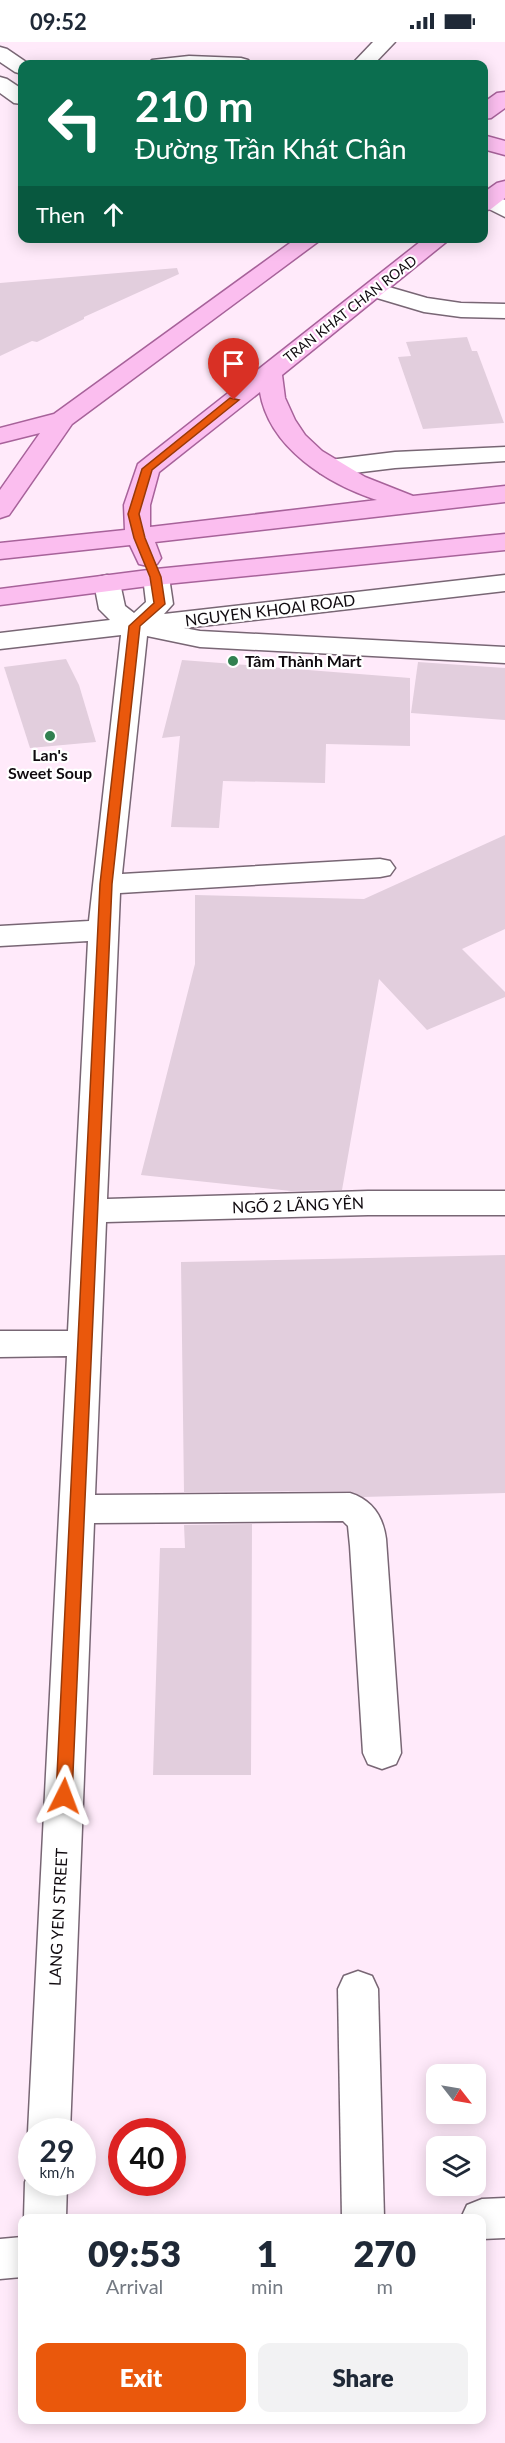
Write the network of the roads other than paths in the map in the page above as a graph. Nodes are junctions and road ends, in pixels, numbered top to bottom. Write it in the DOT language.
graph roads {
  1 [pos="385,42"];
  2 [pos="0,53"];
  3 [pos="366,60"];
  4 [pos="18,67"];
  5 [pos="18,72"];
  6 [pos="0,79"];
  7 [pos="0,83"];
  8 [pos="18,95"];
  9 [pos="505,98"];
  10 [pos="488,110"];
  11 [pos="488,143"];
  12 [pos="505,148"];
  13 [pos="305,243"];
  14 [pos="434,243"];
  15 [pos="375,290"];
  16 [pos="505,311"];
  17 [pos="269,372"];
  18 [pos="63,419"];
  19 [pos="0,436"];
  20 [pos="505,454"];
  21 [pos="330,468"];
  22 [pos="505,494"];
  23 [pos="413,502"];
  24 [pos="0,510"];
  25 [pos="139,538"];
  26 [pos="505,542"];
  27 [pos="0,550"];
  28 [pos="156,577"];
  29 [pos="107,583"];
  30 [pos="505,583"];
  31 [pos="0,597"];
  32 [pos="135,626"];
  33 [pos="0,641"];
  34 [pos="505,655"];
  35 [pos="380,868"];
  36 [pos="106,884"];
  37 [pos="104,930"];
  38 [pos="0,936"];
  39 [pos="505,1203"];
  40 [pos="91,1211"];
  41 [pos="85,1343"];
  42 [pos="0,1344"];
  43 [pos="77,1509"];
  44 [pos="382,1753"];
  45 [pos="358,1989"];
  46 [pos="50,2118"];
  47 [pos="46,2196"];
  48 [pos="45,2214"];
  49 [pos="363,2214"];
  50 [pos="505,2218"];
  51 [pos="486,2219"];
  52 [pos="18,2257"];
  53 [pos="0,2259"];
  1 -- 3 [label="street"];
  2 -- 4 [label="street"];
  5 -- 6 [label="street"];
  7 -- 8 [label="street"];
  9 -- 10 [label="main road"];
  11 -- 12 [label="main road"];
  13 -- 18 [label="main road"];
  14 -- 15 [label="main road, TRAN KHAT CHAN ROAD"];
  15 -- 16 [label="street"];
  15 -- 17 [label="main road, TRAN KHAT CHAN ROAD"];
  17 -- 21 [label="main road"];
  17 -- 25 [label="main road, TRAN KHAT CHAN ROAD"];
  18 -- 19 [label="main road"];
  18 -- 24 [label="main road"];
  20 -- 21 [label="street"];
  21 -- 23 [label="main road"];
  22 -- 23 [label="main road"];
  23 -- 25 [label="main road"];
  25 -- 27 [label="main road"];
  25 -- 28 [label="main road, TRAN KHAT CHAN ROAD"];
  26 -- 28 [label="main road"];
  28 -- 29 [label="main road"];
  28 -- 32 [label="street"];
  29 -- 31 [label="main road"];
  29 -- 32 [label="street"];
  30 -- 32 [label="street, NGUYEN KHOAI ROAD"];
  32 -- 33 [label="street, NGUYEN KHOAI ROAD"];
  32 -- 34 [label="street"];
  32 -- 36 [label="street, LANG YEN STREET"];
  35 -- 36 [label="street"];
  36 -- 37 [label="street, LANG YEN STREET"];
  37 -- 38 [label="street"];
  37 -- 40 [label="street, LANG YEN STREET"];
  39 -- 40 [label="street, NGÕ 2 LÃNG YÊN"];
  40 -- 41 [label="street, LANG YEN STREET"];
  41 -- 42 [label="street"];
  41 -- 43 [label="street, LANG YEN STREET"];
  43 -- 44 [label="street"];
  43 -- 46 [label="street, LANG YEN STREET"];
  45 -- 49 [label="street"];
  47 -- 48 [label="street"];
  50 -- 51 [label="street"];
  52 -- 53 [label="street"];
}
